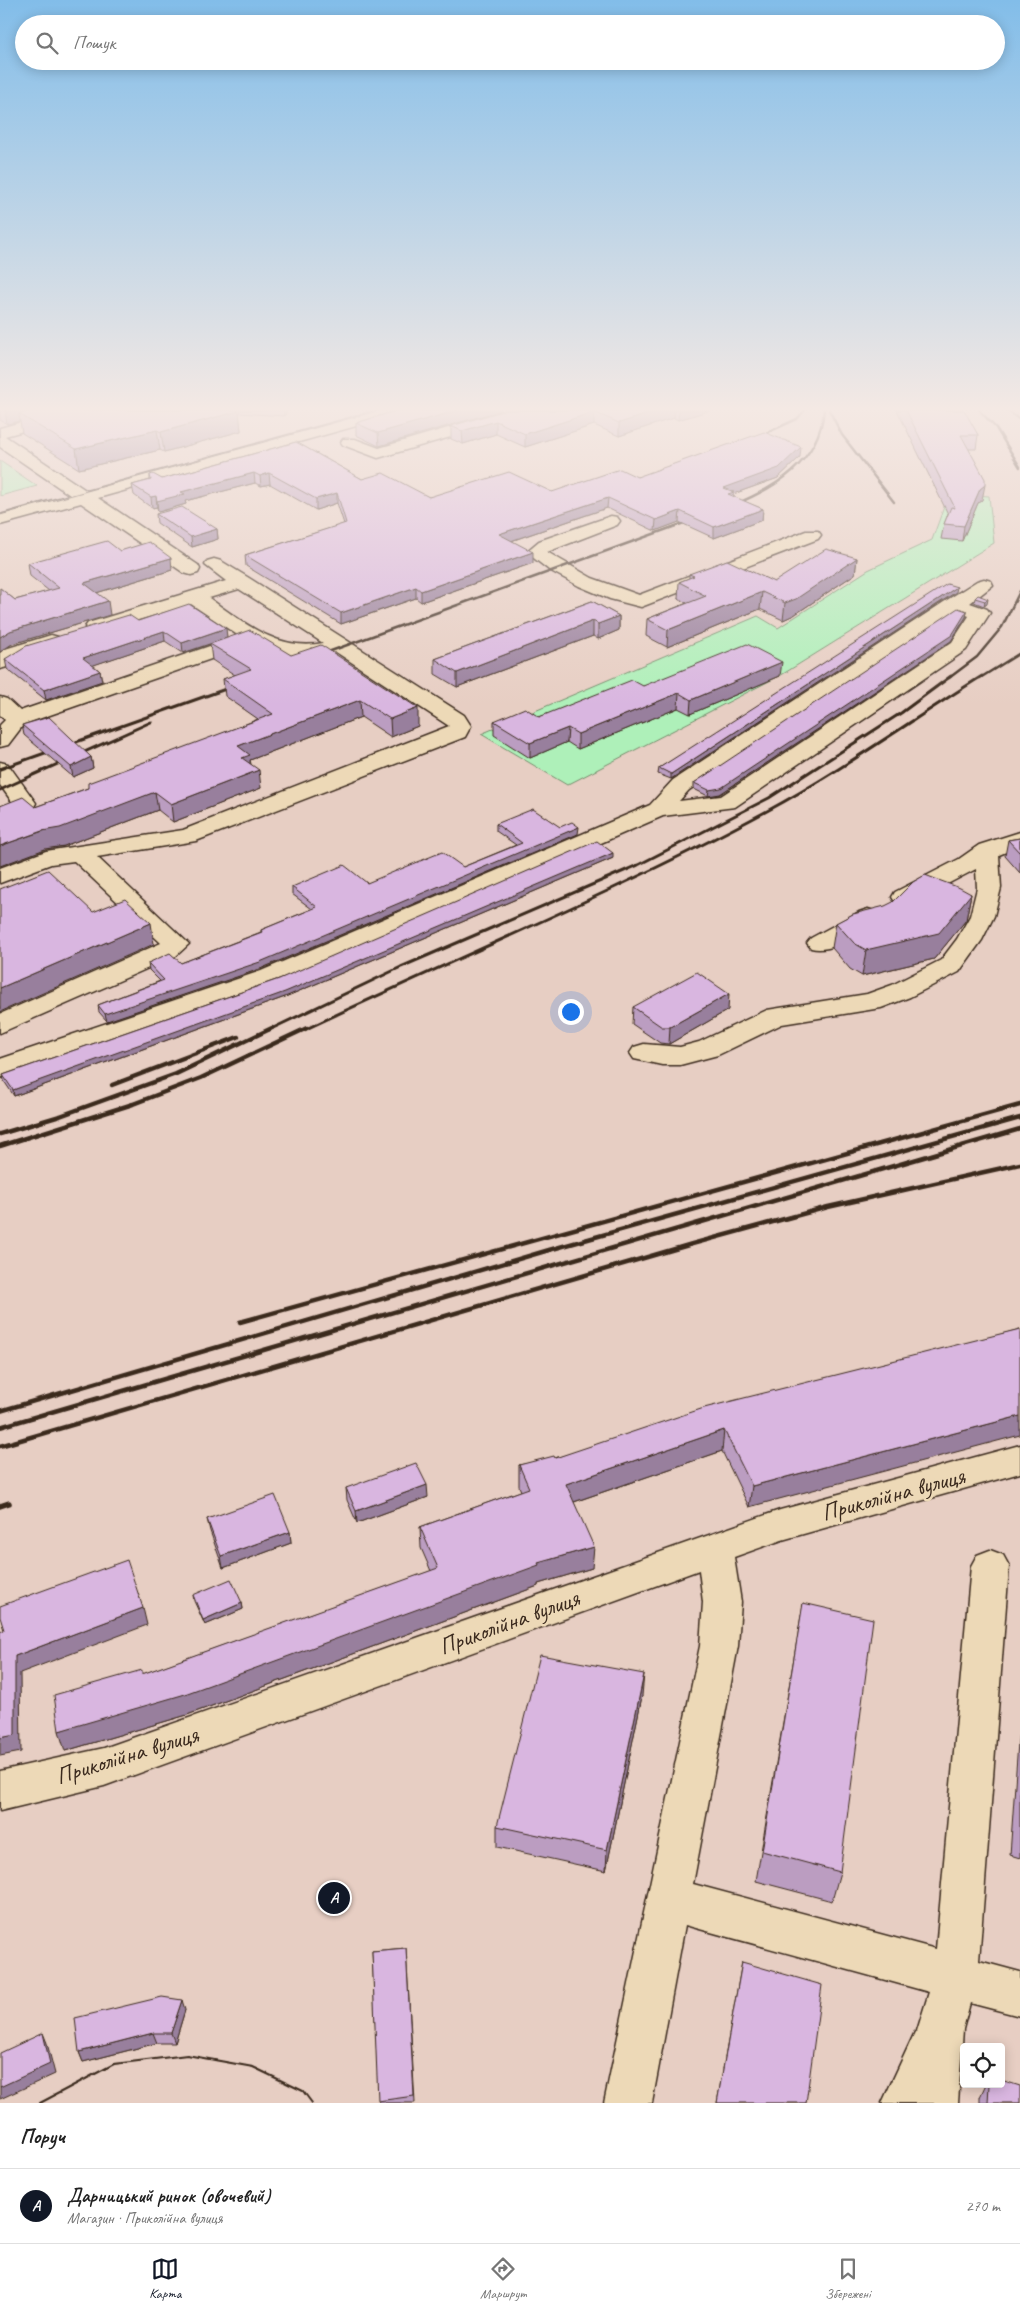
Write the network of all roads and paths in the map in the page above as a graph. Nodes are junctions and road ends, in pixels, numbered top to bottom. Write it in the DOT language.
graph roads {
  1 [pos="33,508"];
  2 [pos="101,508"];
  3 [pos="0,520"];
  4 [pos="611,521"];
  5 [pos="812,535"];
  6 [pos="214,565"];
  7 [pos="191,570"];
  8 [pos="242,582"];
  9 [pos="984,585"];
  10 [pos="194,597"];
  11 [pos="954,604"];
  12 [pos="254,637"];
  13 [pos="340,645"];
  14 [pos="0,663"];
  15 [pos="0,703"];
  16 [pos="16,719"];
  17 [pos="0,740"];
  18 [pos="0,769"];
  19 [pos="658,810"];
  20 [pos="0,817"];
  21 [pos="1020,839"];
  22 [pos="987,850"];
  23 [pos="78,852"];
  24 [pos="0,876"];
  25 [pos="820,942"];
  26 [pos="0,1024"];
  27 [pos="644,1053"];
  28 [pos="0,1069"];
  29 [pos="1020,1459"];
  30 [pos="714,1549"];
  31 [pos="990,1566"];
  32 [pos="0,1791"];
  33 [pos="669,1899"];
  34 [pos="956,1976"];
  35 [pos="1020,1994"];
  36 [pos="940,2029"];
  37 [pos="628,2103"];
  38 [pos="906,2103"];
  39 [pos="934,2103"];
  1 -- 3 [label="street"];
  2 -- 7 [label="street"];
  4 -- 5 [label="street"];
  6 -- 8 [label="street"];
  8 -- 10 [label="street"];
  8 -- 13 [label="street"];
  9 -- 11 [label="street"];
  10 -- 12 [label="street"];
  10 -- 14 [label="street"];
  11 -- 19 [label="street"];
  11 -- 19 [label="street"];
  12 -- 13 [label="street"];
  12 -- 16 [label="street"];
  13 -- 23 [label="street"];
  15 -- 16 [label="street"];
  16 -- 17 [label="street"];
  18 -- 20 [label="street"];
  19 -- 28 [label="street"];
  21 -- 22 [label="street"];
  22 -- 25 [label="street"];
  22 -- 27 [label="street"];
  23 -- 24 [label="street"];
  23 -- 26 [label="street"];
  29 -- 30 [label="street, Приколійна вулиця"];
  30 -- 32 [label="street, Приколійна вулиця"];
  30 -- 33 [label="street"];
  31 -- 34 [label="street"];
  33 -- 34 [label="street"];
  33 -- 37 [label="street"];
  34 -- 35 [label="street"];
  34 -- 36 [label="street"];
  36 -- 38 [label="street"];
  36 -- 39 [label="street"];
}
